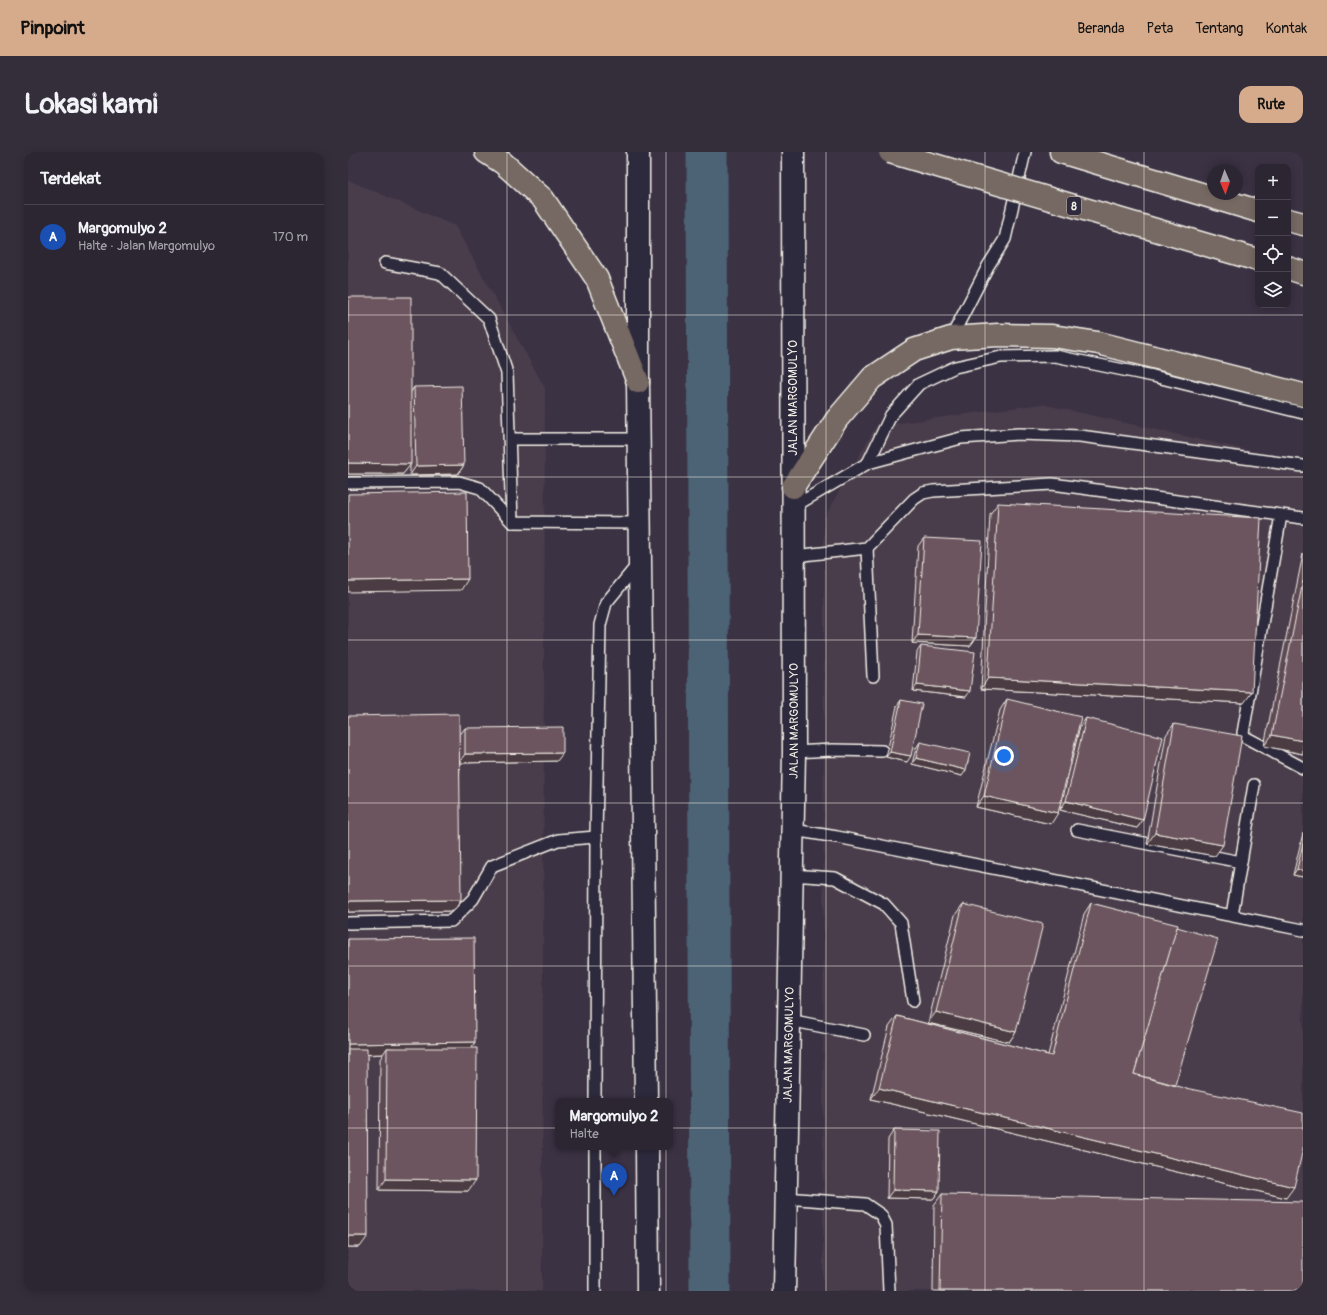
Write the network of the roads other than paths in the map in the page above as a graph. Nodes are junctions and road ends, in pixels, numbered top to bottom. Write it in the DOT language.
graph roads {
  1 [pos="486,152"];
  2 [pos="638,152"];
  3 [pos="793,152"];
  4 [pos="890,152"];
  5 [pos="1025,152"];
  6 [pos="1061,152"];
  7 [pos="1255,210"];
  8 [pos="1291,221"];
  9 [pos="1303,224"];
  10 [pos="1255,259"];
  11 [pos="385,263"];
  12 [pos="1291,269"];
  13 [pos="1303,273"];
  14 [pos="951,338"];
  15 [pos="638,382"];
  16 [pos="1303,395"];
  17 [pos="1303,414"];
  18 [pos="510,439"];
  19 [pos="640,439"];
  20 [pos="868,463"];
  21 [pos="1303,466"];
  22 [pos="348,483"];
  23 [pos="793,497"];
  24 [pos="1281,515"];
  25 [pos="1303,518"];
  26 [pos="512,522"];
  27 [pos="640,523"];
  28 [pos="867,548"];
  29 [pos="794,556"];
  30 [pos="641,561"];
  31 [pos="872,676"];
  32 [pos="882,751"];
  33 [pos="794,752"];
  34 [pos="1303,768"];
  35 [pos="1254,785"];
  36 [pos="793,830"];
  37 [pos="1077,830"];
  38 [pos="596,837"];
  39 [pos="1241,862"];
  40 [pos="792,875"];
  41 [pos="1232,915"];
  42 [pos="348,923"];
  43 [pos="1303,930"];
  44 [pos="913,1001"];
  45 [pos="789,1020"];
  46 [pos="864,1035"];
  47 [pos="595,1098"];
  48 [pos="646,1098"];
  49 [pos="595,1150"];
  50 [pos="647,1150"];
  51 [pos="785,1198"];
  52 [pos="595,1291"];
  53 [pos="648,1291"];
  54 [pos="784,1291"];
  55 [pos="889,1291"];
  1 -- 15 [label="highway"];
  2 -- 15 [label="main road"];
  3 -- 23 [label="main road, JALAN MARGOMULYO"];
  4 -- 10 [label="highway, 8, bridge"];
  5 -- 14 [label="lane"];
  6 -- 7 [label="highway"];
  8 -- 9 [label="highway"];
  11 -- 18 [label="lane"];
  12 -- 13 [label="highway"];
  14 -- 16 [label="highway"];
  14 -- 23 [label="highway"];
  15 -- 19 [label="main road"];
  17 -- 20 [label="lane"];
  18 -- 19 [label="lane"];
  18 -- 26 [label="lane"];
  19 -- 27 [label="main road"];
  20 -- 21 [label="lane"];
  20 -- 23 [label="lane"];
  22 -- 26 [label="lane"];
  23 -- 29 [label="main road, JALAN MARGOMULYO"];
  24 -- 25 [label="lane"];
  24 -- 28 [label="lane"];
  24 -- 34 [label="lane"];
  26 -- 27 [label="lane"];
  27 -- 30 [label="main road"];
  28 -- 29 [label="lane"];
  28 -- 31 [label="lane"];
  29 -- 33 [label="main road, JALAN MARGOMULYO"];
  30 -- 38 [label="lane"];
  30 -- 48 [label="main road"];
  32 -- 33 [label="lane"];
  33 -- 36 [label="main road, JALAN MARGOMULYO"];
  35 -- 39 [label="lane"];
  36 -- 40 [label="main road, JALAN MARGOMULYO"];
  36 -- 41 [label="lane"];
  37 -- 39 [label="lane"];
  38 -- 42 [label="lane"];
  38 -- 47 [label="lane"];
  39 -- 41 [label="lane"];
  40 -- 44 [label="lane"];
  40 -- 45 [label="main road, JALAN MARGOMULYO"];
  41 -- 43 [label="lane"];
  45 -- 46 [label="lane"];
  45 -- 51 [label="main road, JALAN MARGOMULYO"];
  49 -- 52 [label="lane"];
  50 -- 53 [label="main road"];
  51 -- 54 [label="main road, JALAN MARGOMULYO"];
  51 -- 55 [label="lane"];
}
